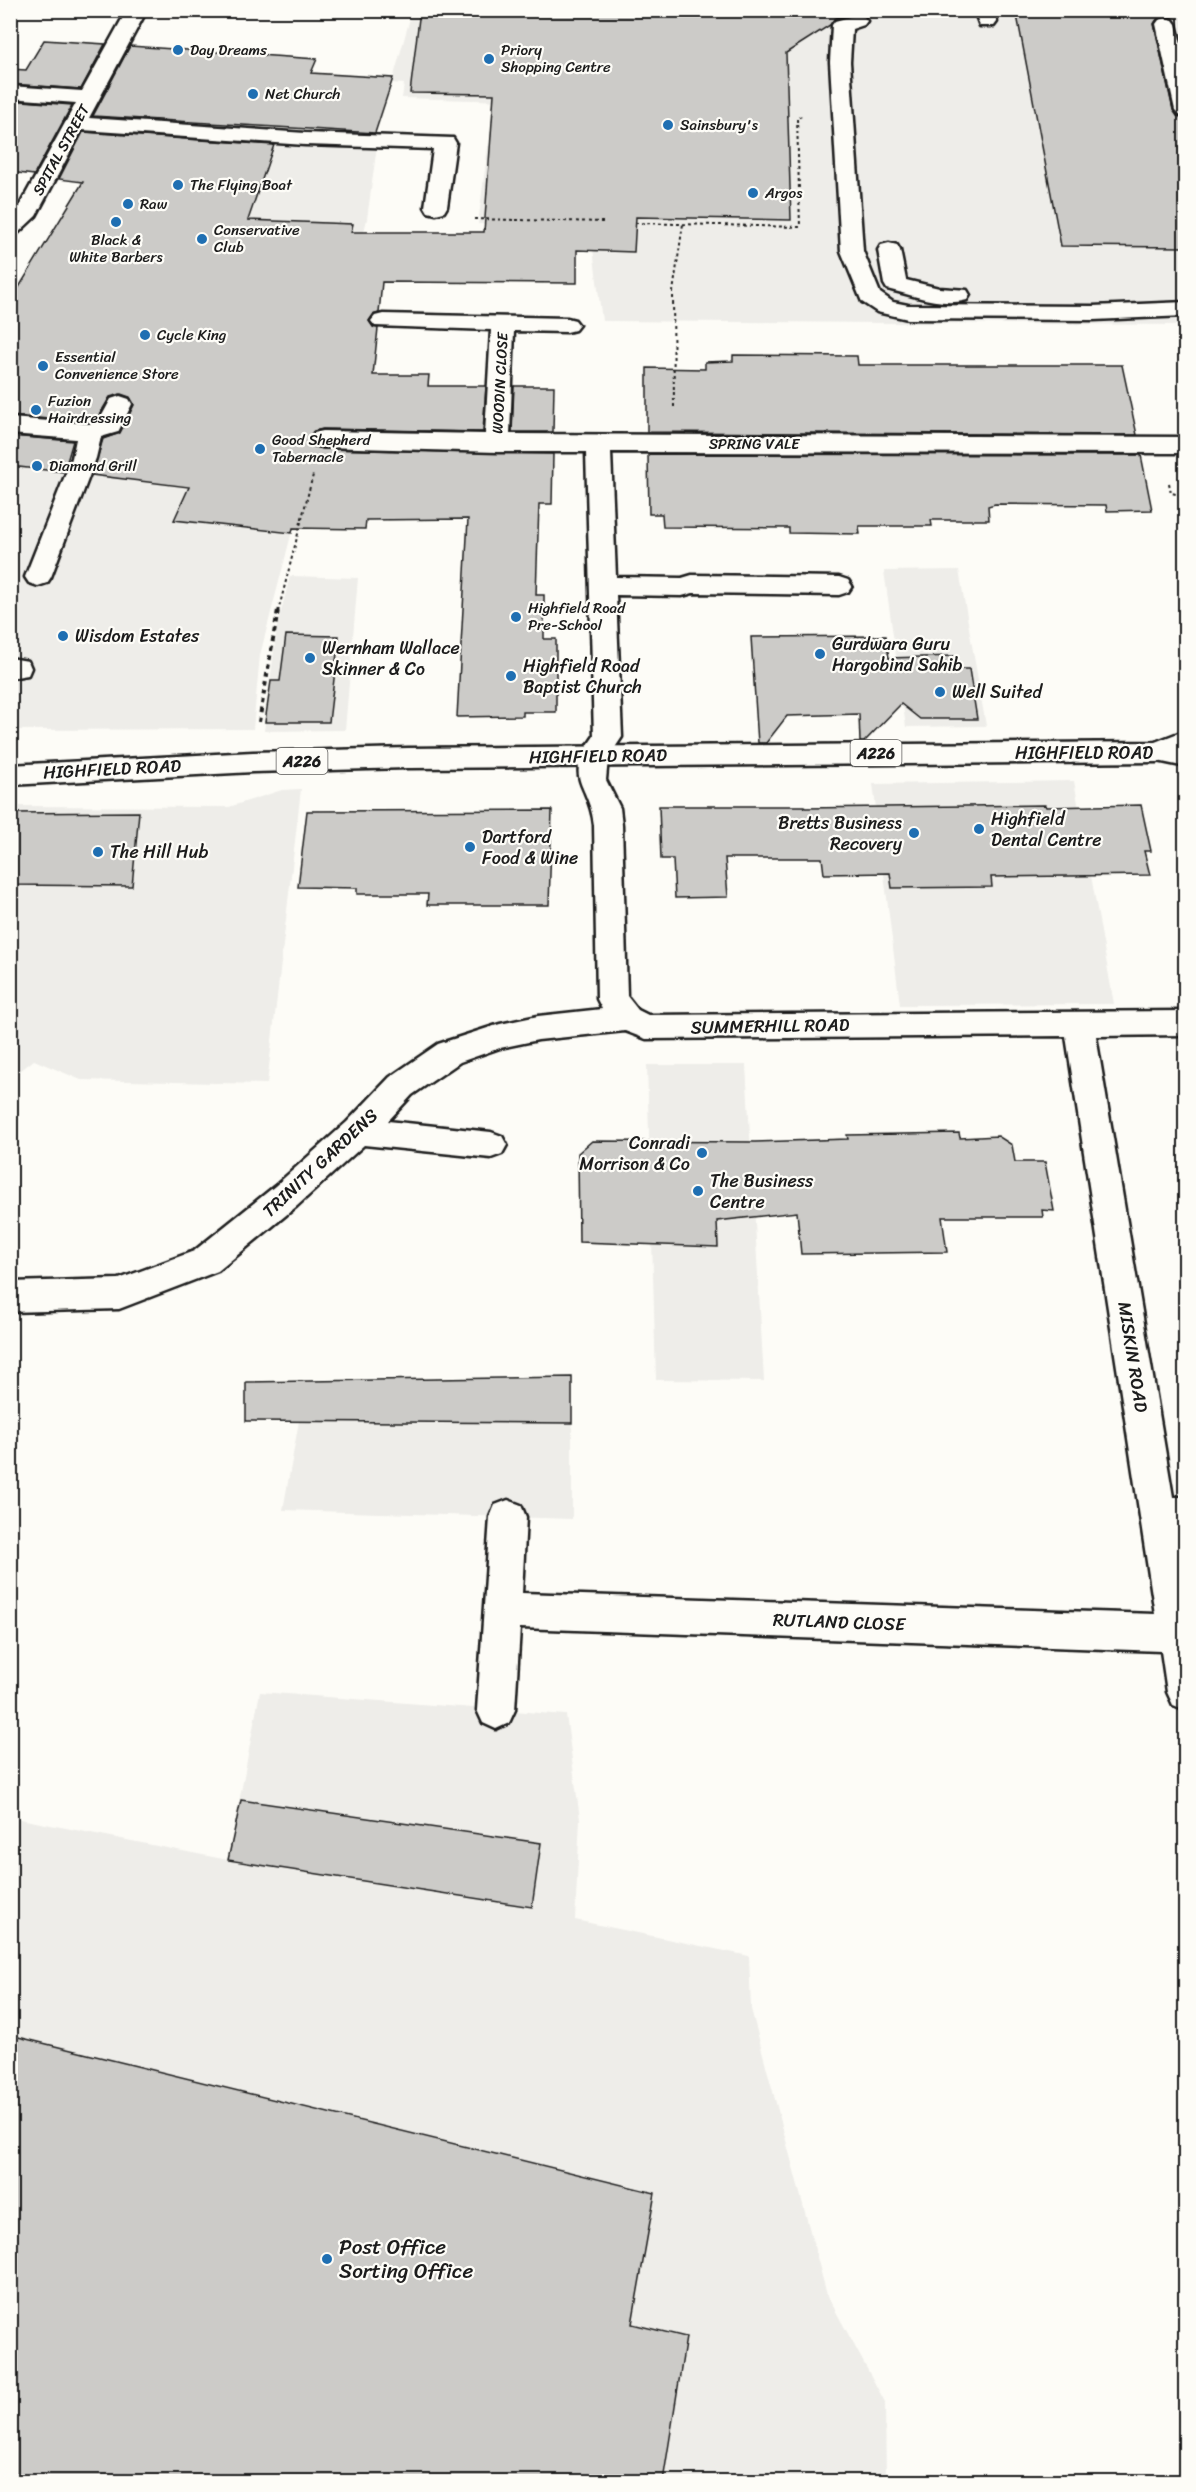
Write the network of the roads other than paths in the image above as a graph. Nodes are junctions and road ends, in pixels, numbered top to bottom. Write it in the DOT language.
graph roads {
  1 [pos="137,10"];
  2 [pos="857,21"];
  3 [pos="1166,24"];
  4 [pos="10,92"];
  5 [pos="89,98"];
  6 [pos="1185,110"];
  7 [pos="75,123"];
  8 [pos="436,207"];
  9 [pos="10,228"];
  10 [pos="889,250"];
  11 [pos="1185,297"];
  12 [pos="1185,309"];
  13 [pos="383,321"];
  14 [pos="503,323"];
  15 [pos="567,325"];
  16 [pos="120,404"];
  17 [pos="10,426"];
  18 [pos="90,432"];
  19 [pos="323,440"];
  20 [pos="496,444"];
  21 [pos="598,444"];
  22 [pos="1185,445"];
  23 [pos="38,577"];
  24 [pos="603,586"];
  25 [pos="839,586"];
  26 [pos="1185,740"];
  27 [pos="1158,752"];
  28 [pos="594,757"];
  29 [pos="1185,757"];
  30 [pos="10,775"];
  31 [pos="627,1019"];
  32 [pos="1079,1023"];
  33 [pos="1185,1023"];
  34 [pos="358,1131"];
  35 [pos="491,1145"];
  36 [pos="10,1297"];
  37 [pos="1171,1514"];
  38 [pos="508,1517"];
  39 [pos="502,1610"];
  40 [pos="1176,1634"];
  41 [pos="1185,1692"];
  42 [pos="496,1710"];
  1 -- 5 [label="street, SPITAL STREET"];
  2 -- 12 [label="street"];
  3 -- 6 [label="street"];
  4 -- 5 [label="street"];
  5 -- 7 [label="street, SPITAL STREET"];
  7 -- 8 [label="street"];
  7 -- 9 [label="street, SPITAL STREET"];
  10 -- 11 [label="street"];
  13 -- 14 [label="street, WOODIN CLOSE"];
  14 -- 15 [label="street, WOODIN CLOSE"];
  14 -- 20 [label="street, WOODIN CLOSE"];
  16 -- 18 [label="street"];
  17 -- 18 [label="street"];
  18 -- 23 [label="street"];
  19 -- 20 [label="street, SPRING VALE"];
  20 -- 21 [label="street, SPRING VALE"];
  21 -- 22 [label="street, SPRING VALE"];
  21 -- 24 [label="street"];
  24 -- 25 [label="street"];
  24 -- 28 [label="street"];
  26 -- 27 [label="street, A226"];
  27 -- 28 [label="street, HIGHFIELD ROAD / A226"];
  27 -- 29 [label="street, HIGHFIELD ROAD"];
  28 -- 30 [label="street, HIGHFIELD ROAD / A226"];
  28 -- 31 [label="street"];
  31 -- 32 [label="street, SUMMERHILL ROAD"];
  31 -- 34 [label="street, TRINITY GARDENS"];
  32 -- 33 [label="street, SUMMERHILL ROAD"];
  32 -- 37 [label="street, MISKIN ROAD"];
  34 -- 35 [label="street"];
  34 -- 36 [label="street, TRINITY GARDENS"];
  37 -- 40 [label="street, MISKIN ROAD"];
  38 -- 39 [label="street"];
  39 -- 40 [label="street, RUTLAND CLOSE"];
  39 -- 42 [label="street"];
  40 -- 41 [label="street, MISKIN ROAD"];
}
